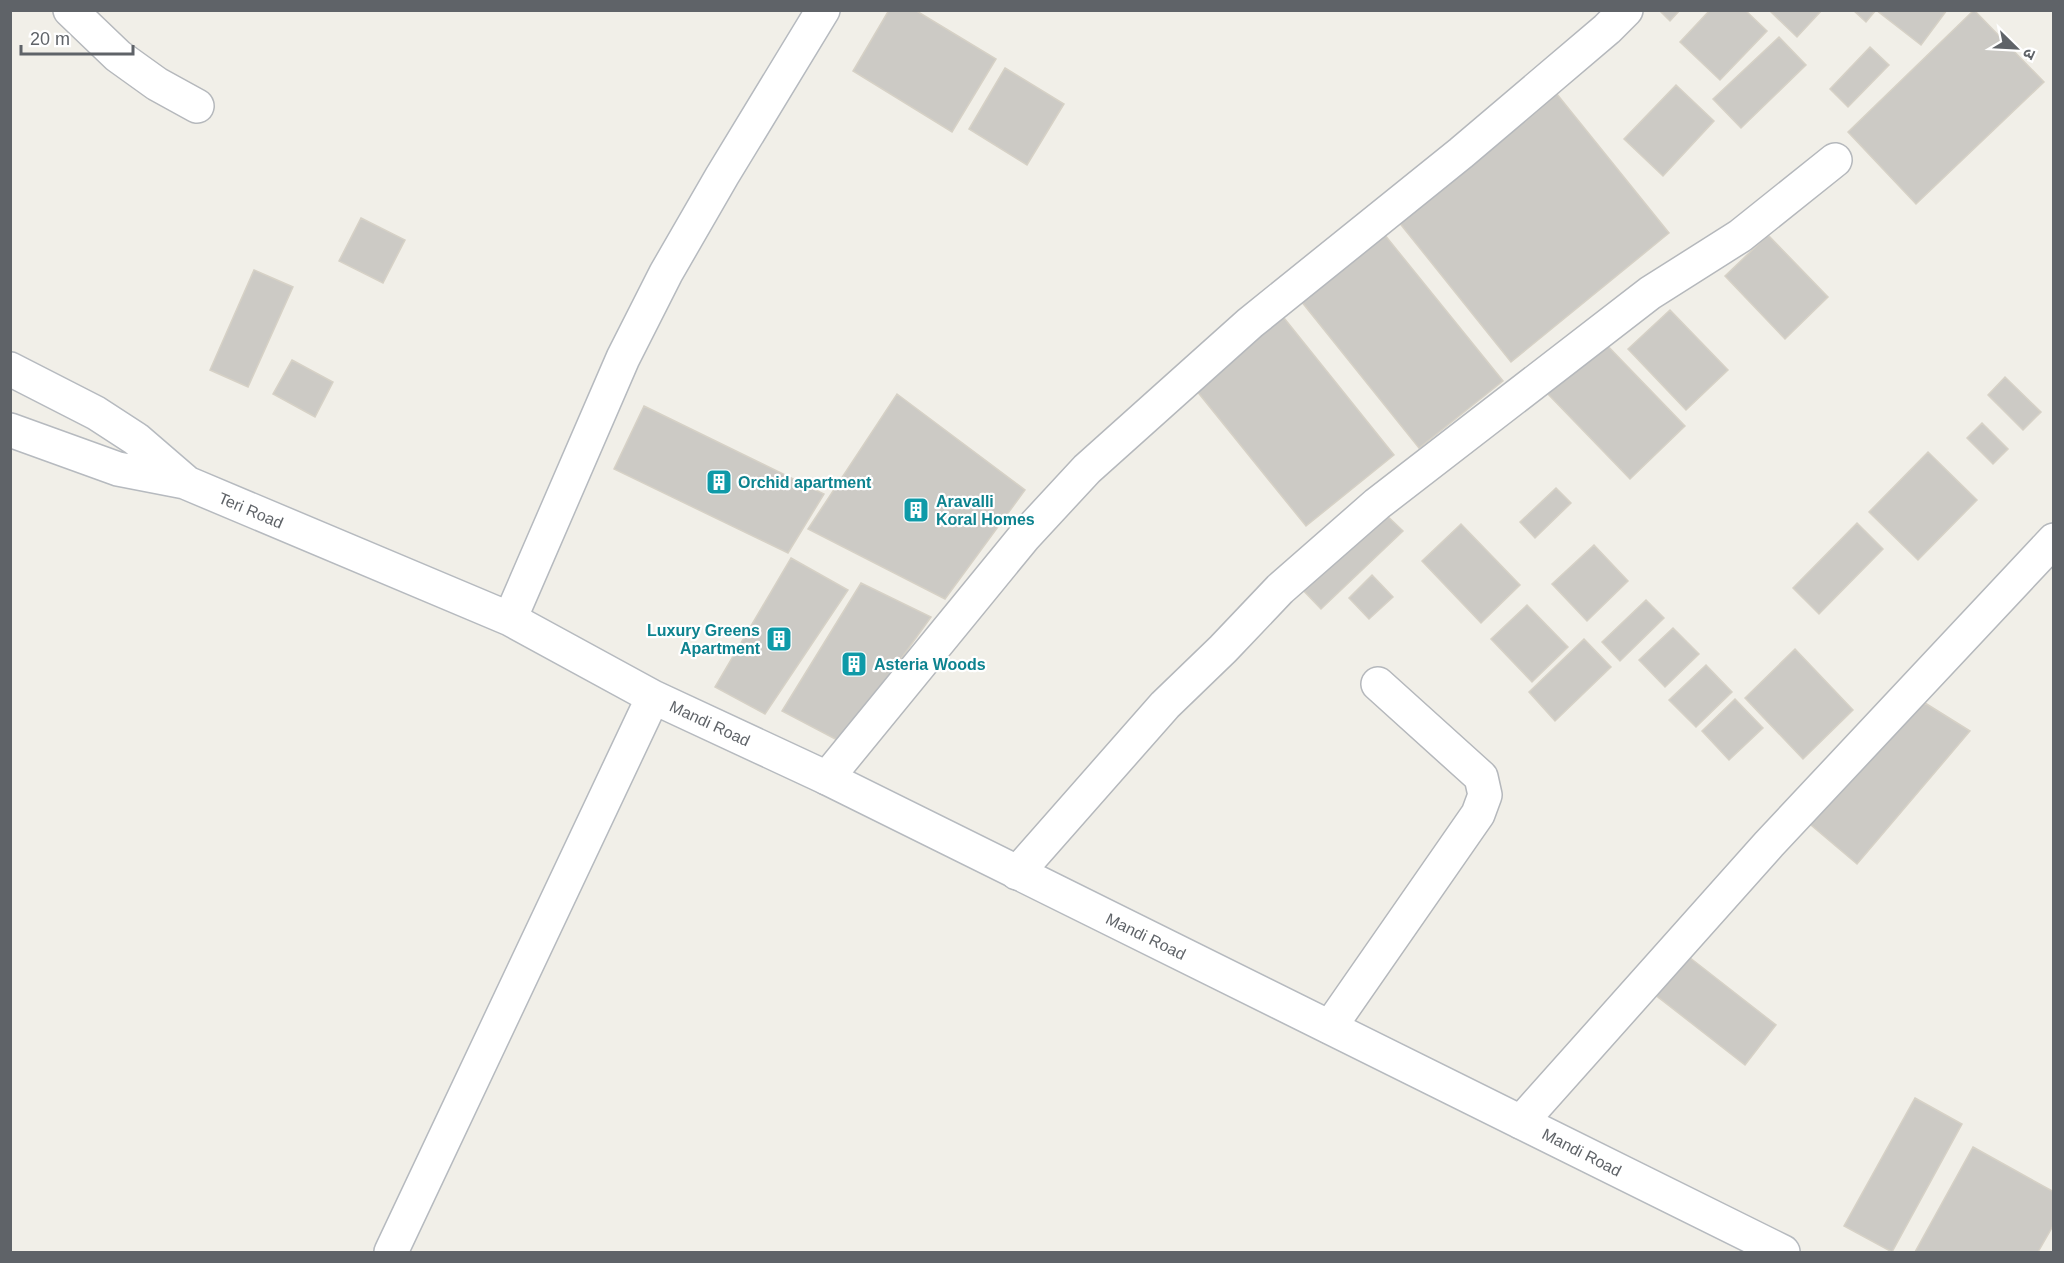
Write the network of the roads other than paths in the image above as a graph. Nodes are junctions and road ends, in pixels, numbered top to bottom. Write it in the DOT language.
graph roads {
  1 [pos="70,10"];
  2 [pos="823,10"];
  3 [pos="1626,10"];
  4 [pos="197,106"];
  5 [pos="1835,160"];
  6 [pos="10,369"];
  7 [pos="10,430"];
  8 [pos="187,483"];
  9 [pos="2054,540"];
  10 [pos="510,619"];
  11 [pos="1378,684"];
  12 [pos="653,697"];
  13 [pos="827,778"];
  14 [pos="1017,873"];
  15 [pos="1330,1027"];
  16 [pos="1521,1122"];
  17 [pos="392,1252"];
  18 [pos="1783,1252"];
  1 -- 4 [label="street"];
  2 -- 10 [label="street"];
  3 -- 13 [label="street"];
  5 -- 14 [label="street"];
  6 -- 8 [label="street, Teri Road"];
  7 -- 8 [label="street"];
  8 -- 10 [label="street, Teri Road"];
  9 -- 16 [label="street"];
  10 -- 12 [label="street, Mandi Road"];
  11 -- 15 [label="street"];
  12 -- 13 [label="street, Mandi Road"];
  12 -- 17 [label="street"];
  13 -- 14 [label="street, Mandi Road"];
  14 -- 15 [label="street, Mandi Road"];
  15 -- 16 [label="street, Mandi Road"];
  16 -- 18 [label="street, Mandi Road"];
}
